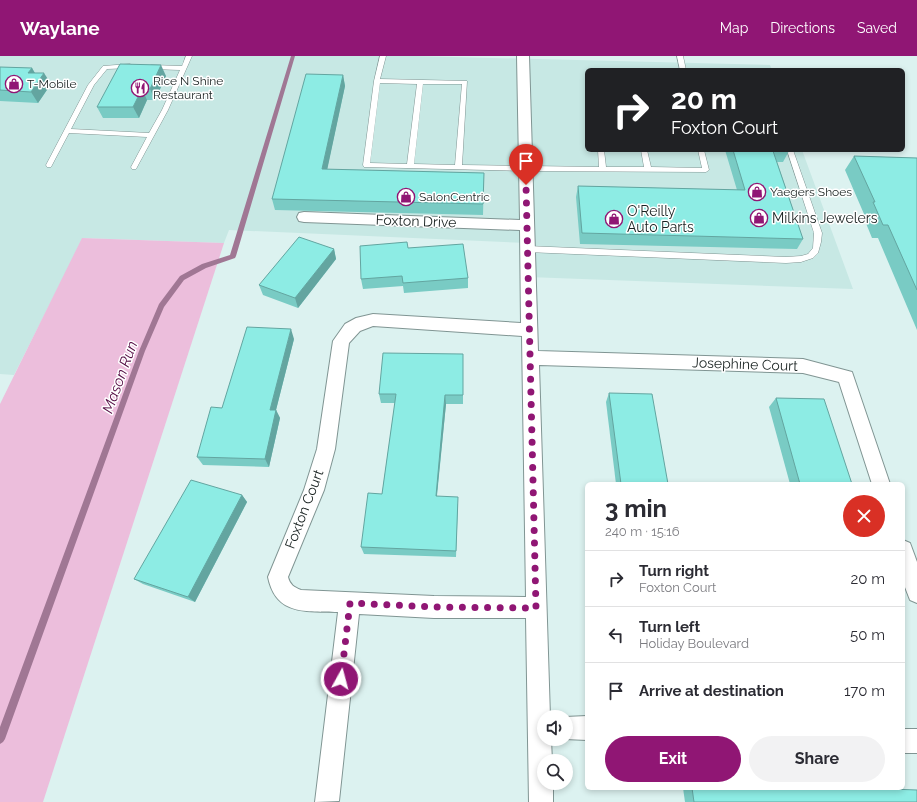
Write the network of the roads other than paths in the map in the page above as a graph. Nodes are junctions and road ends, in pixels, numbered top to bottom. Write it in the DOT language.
graph roads {
  1 [pos="189,56"];
  2 [pos="383,56"];
  3 [pos="523,56"];
  4 [pos="680,56"];
  5 [pos="184,68"];
  6 [pos="683,68"];
  7 [pos="377,82"];
  8 [pos="420,82"];
  9 [pos="67,131"];
  10 [pos="152,135"];
  11 [pos="601,152"];
  12 [pos="644,152"];
  13 [pos="702,152"];
  14 [pos="791,152"];
  15 [pos="49,165"];
  16 [pos="410,166"];
  17 [pos="134,167"];
  18 [pos="458,167"];
  19 [pos="526,169"];
  20 [pos="604,169"];
  21 [pos="648,170"];
  22 [pos="304,217"];
  23 [pos="527,225"];
  24 [pos="528,249"];
  25 [pos="529,330"];
  26 [pos="530,358"];
  27 [pos="880,482"];
  28 [pos="905,556"];
  29 [pos="917,593"];
  30 [pos="350,603"];
  31 [pos="536,608"];
  32 [pos="541,710"];
  33 [pos="573,728"];
  34 [pos="585,728"];
  35 [pos="905,741"];
  36 [pos="917,741"];
  37 [pos="542,746"];
  38 [pos="327,801"];
  39 [pos="541,802"];
  1 -- 5 [label="lane"];
  2 -- 7 [label="lane"];
  3 -- 19 [label="street"];
  4 -- 6 [label="lane"];
  5 -- 9 [label="lane"];
  5 -- 10 [label="lane"];
  7 -- 8 [label="lane"];
  7 -- 16 [label="lane"];
  8 -- 16 [label="lane"];
  8 -- 18 [label="lane"];
  9 -- 10 [label="lane"];
  9 -- 15 [label="lane"];
  10 -- 17 [label="lane"];
  11 -- 20 [label="lane"];
  12 -- 21 [label="lane"];
  13 -- 21 [label="lane"];
  14 -- 24 [label="lane"];
  16 -- 18 [label="lane"];
  18 -- 19 [label="lane"];
  19 -- 20 [label="lane"];
  19 -- 23 [label="street"];
  20 -- 21 [label="lane"];
  22 -- 23 [label="street, Foxton Drive"];
  23 -- 24 [label="street"];
  24 -- 25 [label="street"];
  25 -- 26 [label="street"];
  25 -- 30 [label="street, Foxton Court"];
  26 -- 27 [label="street, Josephine Court"];
  26 -- 31 [label="street"];
  28 -- 29 [label="street"];
  30 -- 31 [label="street, Foxton Court"];
  30 -- 38 [label="street"];
  31 -- 32 [label="street"];
  33 -- 34 [label="street"];
  35 -- 36 [label="street"];
  37 -- 39 [label="street"];
}
